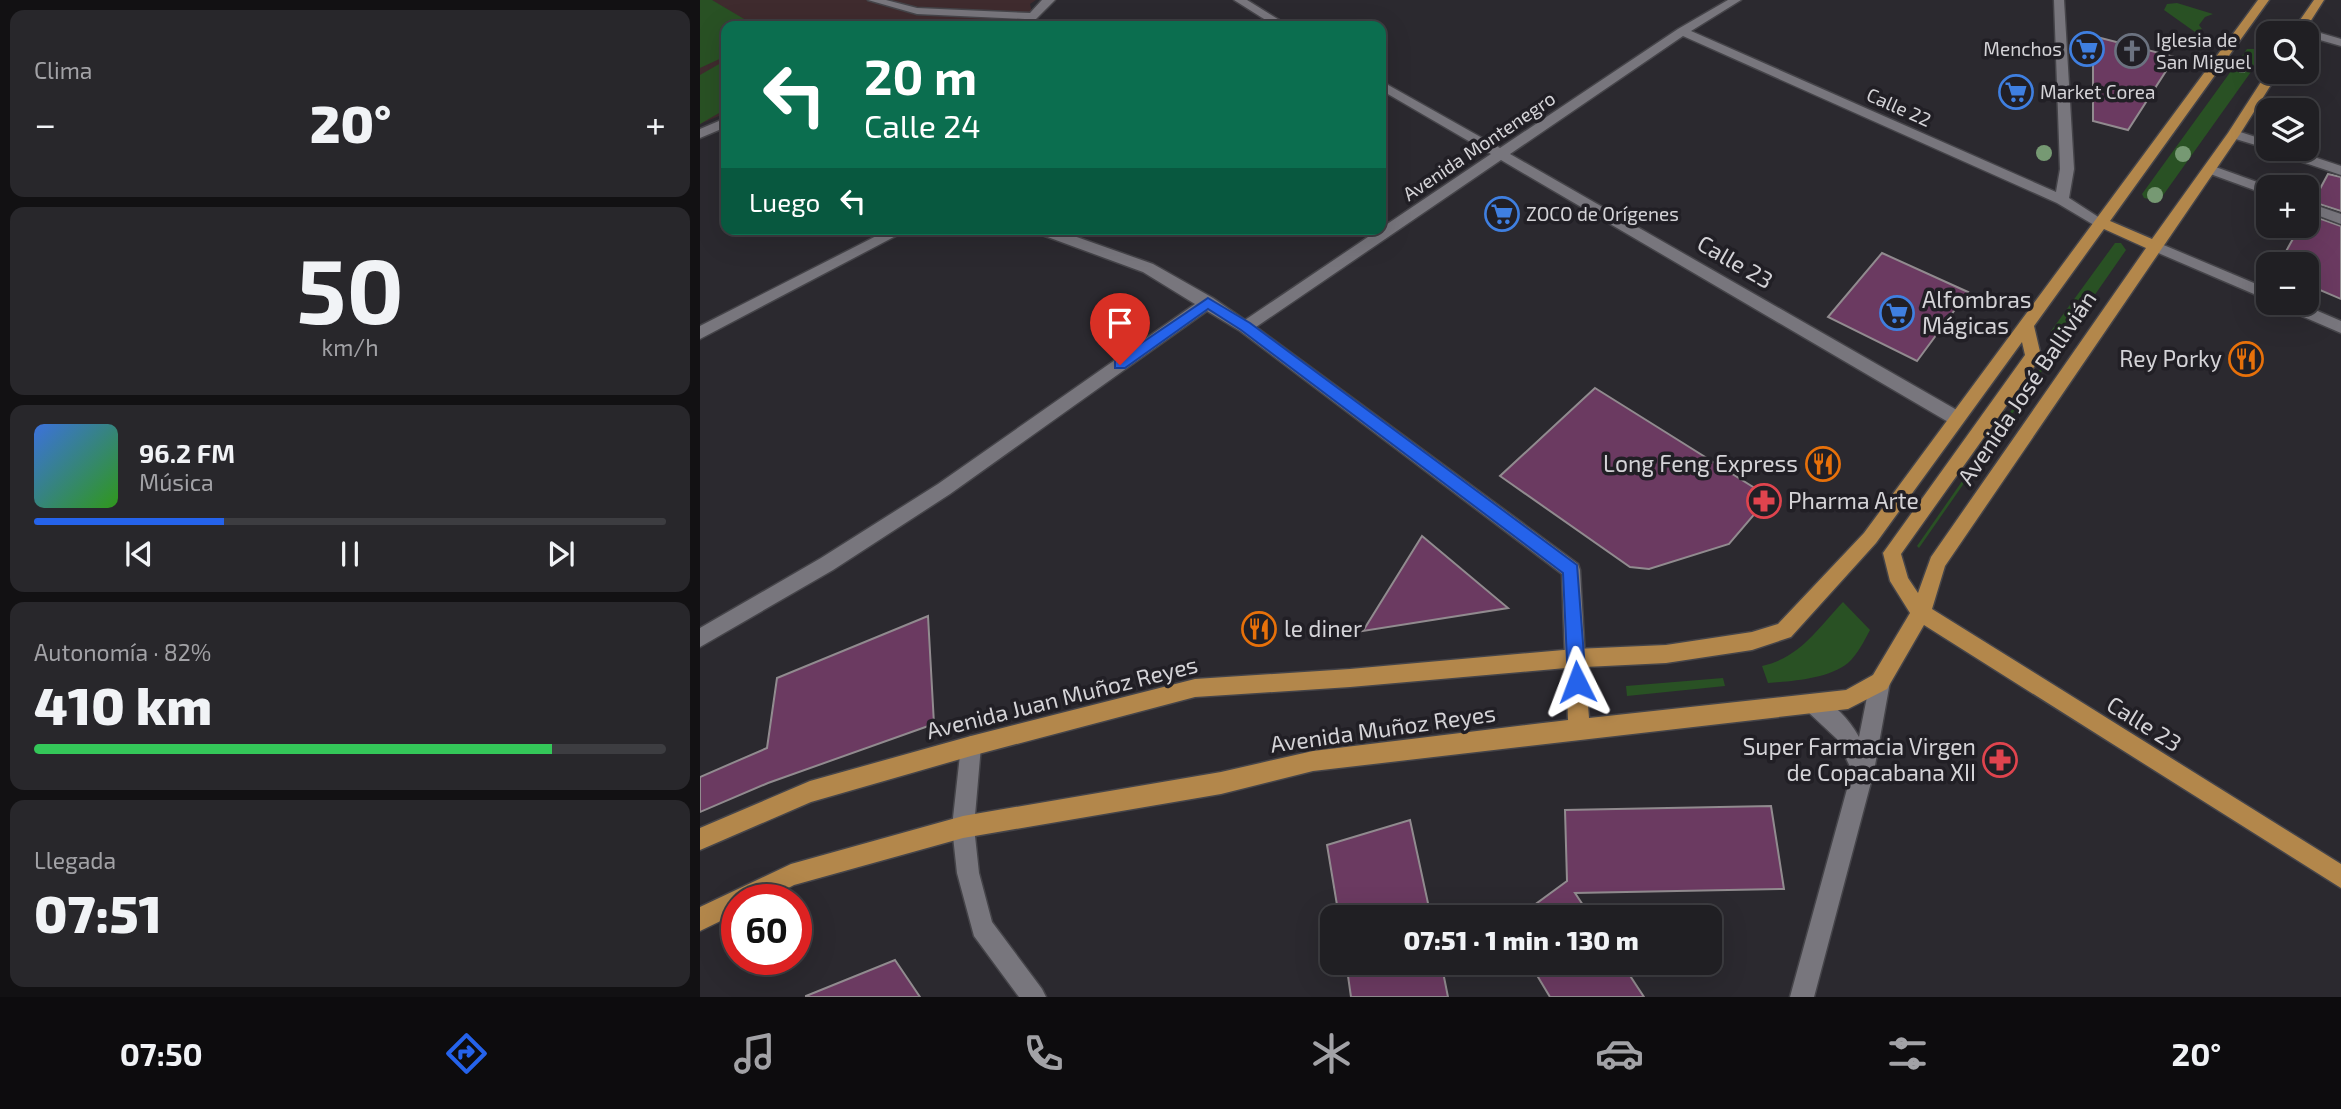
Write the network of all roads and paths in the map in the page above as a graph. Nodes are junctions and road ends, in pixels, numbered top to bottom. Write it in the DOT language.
graph roads {
  1 [pos="873,0"];
  2 [pos="1050,0"];
  3 [pos="1239,0"];
  4 [pos="1736,0"];
  5 [pos="2059,0"];
  6 [pos="2264,0"];
  7 [pos="2319,0"];
  8 [pos="1030,21"];
  9 [pos="1275,21"];
  10 [pos="2305,21"];
  11 [pos="1682,31"];
  12 [pos="2319,37"];
  13 [pos="2341,43"];
  14 [pos="2265,84"];
  15 [pos="1386,88"];
  16 [pos="721,124"];
  17 [pos="700,134"];
  18 [pos="2234,134"];
  19 [pos="2256,141"];
  20 [pos="1500,155"];
  21 [pos="2312,161"];
  22 [pos="2210,169"];
  23 [pos="2341,171"];
  24 [pos="2256,186"];
  25 [pos="2062,200"];
  26 [pos="2319,211"];
  27 [pos="2341,219"];
  28 [pos="2099,222"];
  29 [pos="1386,232"];
  30 [pos="890,235"];
  31 [pos="1056,235"];
  32 [pos="1381,235"];
  33 [pos="2154,246"];
  34 [pos="2256,290"];
  35 [pos="1208,302"];
  36 [pos="2314,315"];
  37 [pos="2026,324"];
  38 [pos="1245,327"];
  39 [pos="2341,327"];
  40 [pos="700,334"];
  41 [pos="1956,418"];
  42 [pos="1922,613"];
  43 [pos="700,638"];
  44 [pos="1575,658"];
  45 [pos="1880,682"];
  46 [pos="1814,704"];
  47 [pos="1579,730"];
  48 [pos="971,746"];
  49 [pos="1863,771"];
  50 [pos="963,827"];
  51 [pos="700,839"];
  52 [pos="2341,877"];
  53 [pos="773,884"];
  54 [pos="721,908"];
  55 [pos="700,919"];
  56 [pos="1034,997"];
  57 [pos="1802,997"];
  1 -- 8 [label="street"];
  2 -- 8 [label="street"];
  3 -- 9 [label="street"];
  4 -- 11 [label="street, Avenida Montenegro"];
  5 -- 25 [label="street"];
  6 -- 28 [label="main road, Avenida José Ballivián"];
  7 -- 10 [label="main road"];
  11 -- 20 [label="street, Avenida Montenegro"];
  11 -- 25 [label="street, Calle 22"];
  12 -- 13 [label="street"];
  14 -- 18 [label="main road, Avenida José Ballivián"];
  15 -- 20 [label="street, Calle 23"];
  16 -- 17 [label="street"];
  18 -- 19 [label="street"];
  18 -- 22 [label="main road, Avenida José Ballivián"];
  20 -- 29 [label="street, Avenida Montenegro"];
  20 -- 41 [label="street, Calle 23"];
  21 -- 23 [label="street"];
  22 -- 24 [label="street"];
  22 -- 33 [label="main road, Avenida José Ballivián"];
  25 -- 28 [label="street, Calle 22"];
  26 -- 27 [label="street"];
  28 -- 33 [label="main road"];
  28 -- 37 [label="main road, Avenida José Ballivián"];
  30 -- 40 [label="street"];
  31 -- 35 [label="street"];
  32 -- 38 [label="street, Avenida Montenegro"];
  33 -- 34 [label="street"];
  33 -- 42 [label="main road, Avenida José Ballivián"];
  35 -- 38 [label="street"];
  35 -- 43 [label="street"];
  36 -- 39 [label="street"];
  37 -- 41 [label="main road, Avenida José Ballivián"];
  37 -- 42 [label="main road"];
  38 -- 44 [label="street"];
  41 -- 44 [label="main road, Avenida José Ballivián"];
  42 -- 45 [label="main road, Avenida José Ballivián"];
  42 -- 52 [label="main road, Calle 23"];
  44 -- 47 [label="main road"];
  44 -- 48 [label="main road, Avenida Juan Muñoz Reyes"];
  45 -- 46 [label="main road"];
  45 -- 49 [label="street"];
  46 -- 47 [label="main road, Avenida Muñoz Reyes"];
  46 -- 49 [label="street"];
  47 -- 50 [label="main road, Avenida Muñoz Reyes"];
  48 -- 50 [label="street"];
  48 -- 51 [label="main road, Avenida Juan Muñoz Reyes"];
  49 -- 57 [label="street"];
  50 -- 53 [label="main road"];
  50 -- 56 [label="street"];
  54 -- 55 [label="main road"];
}
